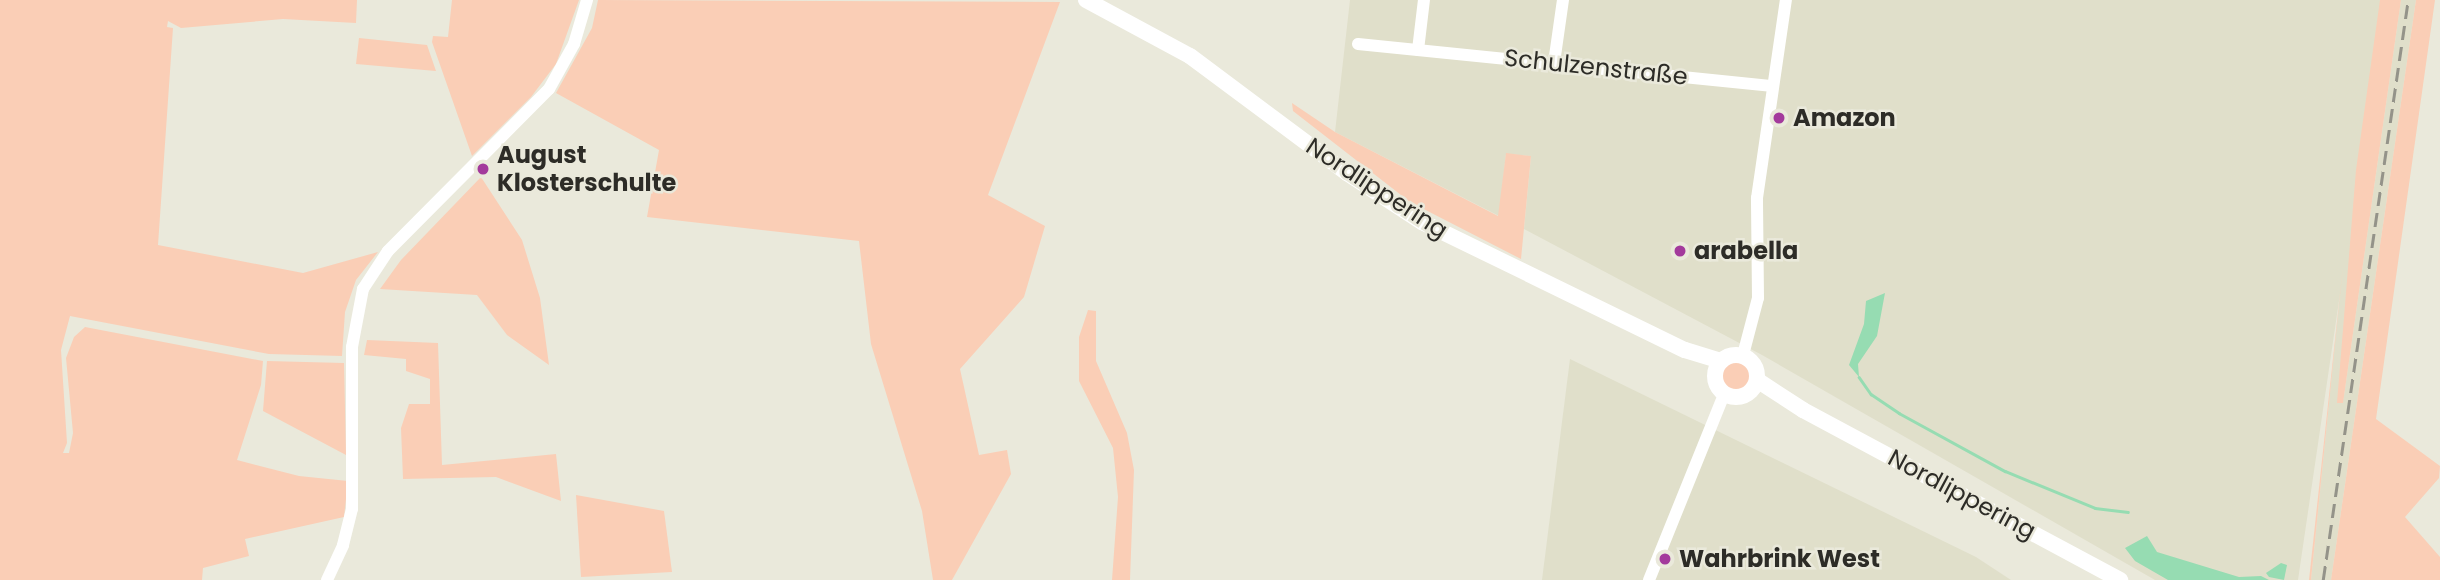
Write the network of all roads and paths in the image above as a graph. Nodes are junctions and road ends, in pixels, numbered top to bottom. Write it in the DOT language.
graph roads {
  1 [pos="587,0"];
  2 [pos="1086,0"];
  3 [pos="1424,0"];
  4 [pos="1563,0"];
  5 [pos="1786,0"];
  6 [pos="1358,44"];
  7 [pos="1418,50"];
  8 [pos="1554,63"];
  9 [pos="1773,86"];
  10 [pos="1743,355"];
  11 [pos="1718,367"];
  12 [pos="1754,385"];
  13 [pos="1724,394"];
  14 [pos="327,580"];
  15 [pos="1649,580"];
  16 [pos="2120,580"];
  1 -- 14 [label="street"];
  2 -- 11 [label="main road, Nordlippering"];
  3 -- 7 [label="street"];
  4 -- 8 [label="street"];
  5 -- 9 [label="street"];
  6 -- 7 [label="street, Schulzenstraße"];
  7 -- 8 [label="street, Schulzenstraße"];
  8 -- 9 [label="street, Schulzenstraße"];
  9 -- 10 [label="street"];
  10 -- 11 [label="main road"];
  10 -- 12 [label="main road"];
  11 -- 13 [label="main road"];
  12 -- 13 [label="main road"];
  12 -- 16 [label="main road, Nordlippering"];
  13 -- 15 [label="street"];
}
